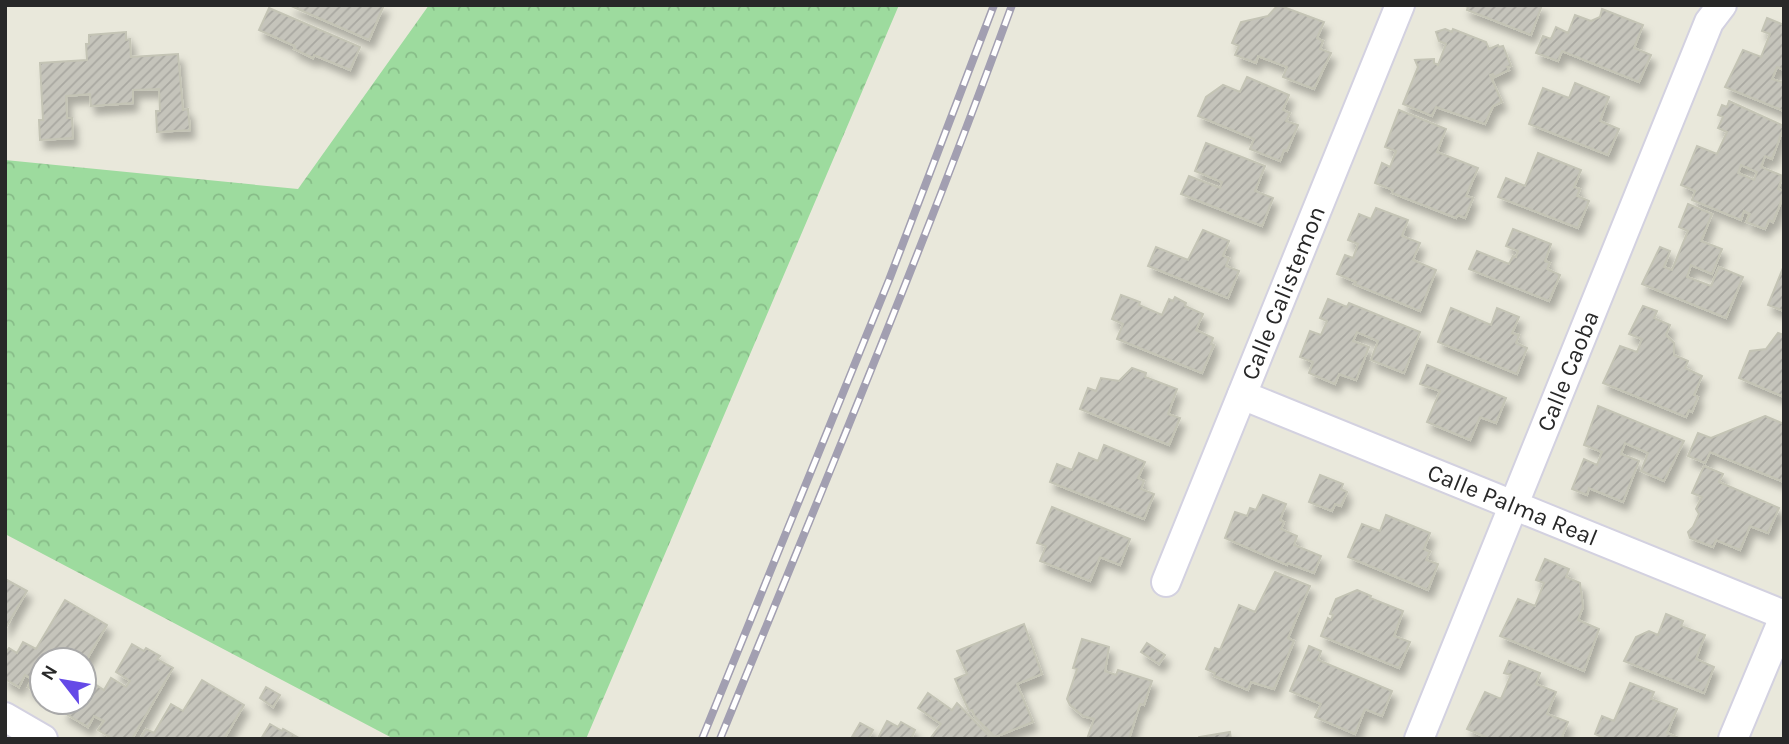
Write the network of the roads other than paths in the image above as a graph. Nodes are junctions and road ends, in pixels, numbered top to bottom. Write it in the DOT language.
graph roads {
  1 [pos="1400,5"];
  2 [pos="1721,5"];
  3 [pos="1242,395"];
  4 [pos="1513,506"];
  5 [pos="1167,582"];
  6 [pos="1784,616"];
  7 [pos="5,717"];
  8 [pos="43,739"];
  9 [pos="1419,739"];
  10 [pos="1733,739"];
  1 -- 3 [label="street, Calle Calistemon"];
  2 -- 4 [label="street, Calle Caoba"];
  3 -- 4 [label="street, Calle Palma Real"];
  3 -- 5 [label="street, Calle Calistemon"];
  4 -- 6 [label="street, Calle Palma Real"];
  4 -- 9 [label="street, Calle Caoba"];
  6 -- 10 [label="street"];
  7 -- 8 [label="street"];
}
